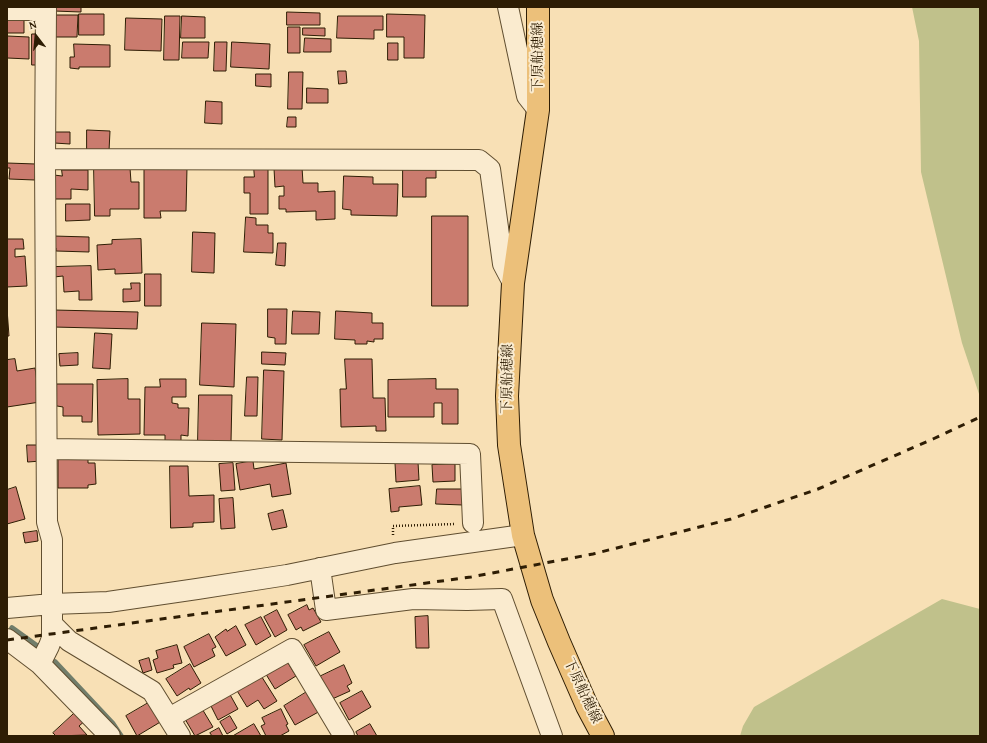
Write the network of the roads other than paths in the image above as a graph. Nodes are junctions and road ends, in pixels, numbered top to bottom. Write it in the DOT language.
graph roads {
  1 [pos="508,7"];
  2 [pos="538,7"];
  3 [pos="46,8"];
  4 [pos="7,10"];
  5 [pos="538,110"];
  6 [pos="45,159"];
  7 [pos="513,283"];
  8 [pos="47,449"];
  9 [pos="473,523"];
  10 [pos="523,535"];
  11 [pos="320,568"];
  12 [pos="52,604"];
  13 [pos="7,608"];
  14 [pos="52,624"];
  15 [pos="7,639"];
  16 [pos="40,664"];
  17 [pos="169,718"];
  18 [pos="339,734"];
  19 [pos="110,736"];
  20 [pos="180,736"];
  21 [pos="552,736"];
  22 [pos="603,736"];
  1 -- 5 [label="street"];
  2 -- 5 [label="main road, 下原船穂線"];
  3 -- 4 [label="street"];
  3 -- 6 [label="street"];
  5 -- 7 [label="main road, 下原船穂線"];
  6 -- 7 [label="street"];
  6 -- 8 [label="street"];
  7 -- 10 [label="main road, 下原船穂線"];
  8 -- 9 [label="street"];
  8 -- 12 [label="street"];
  10 -- 11 [label="street"];
  10 -- 22 [label="main road, 下原船穂線"];
  11 -- 12 [label="street"];
  11 -- 21 [label="street"];
  12 -- 13 [label="street"];
  12 -- 14 [label="street"];
  14 -- 16 [label="street"];
  14 -- 17 [label="street"];
  15 -- 16 [label="street"];
  16 -- 19 [label="street"];
  17 -- 18 [label="street"];
  17 -- 20 [label="street"];
}
